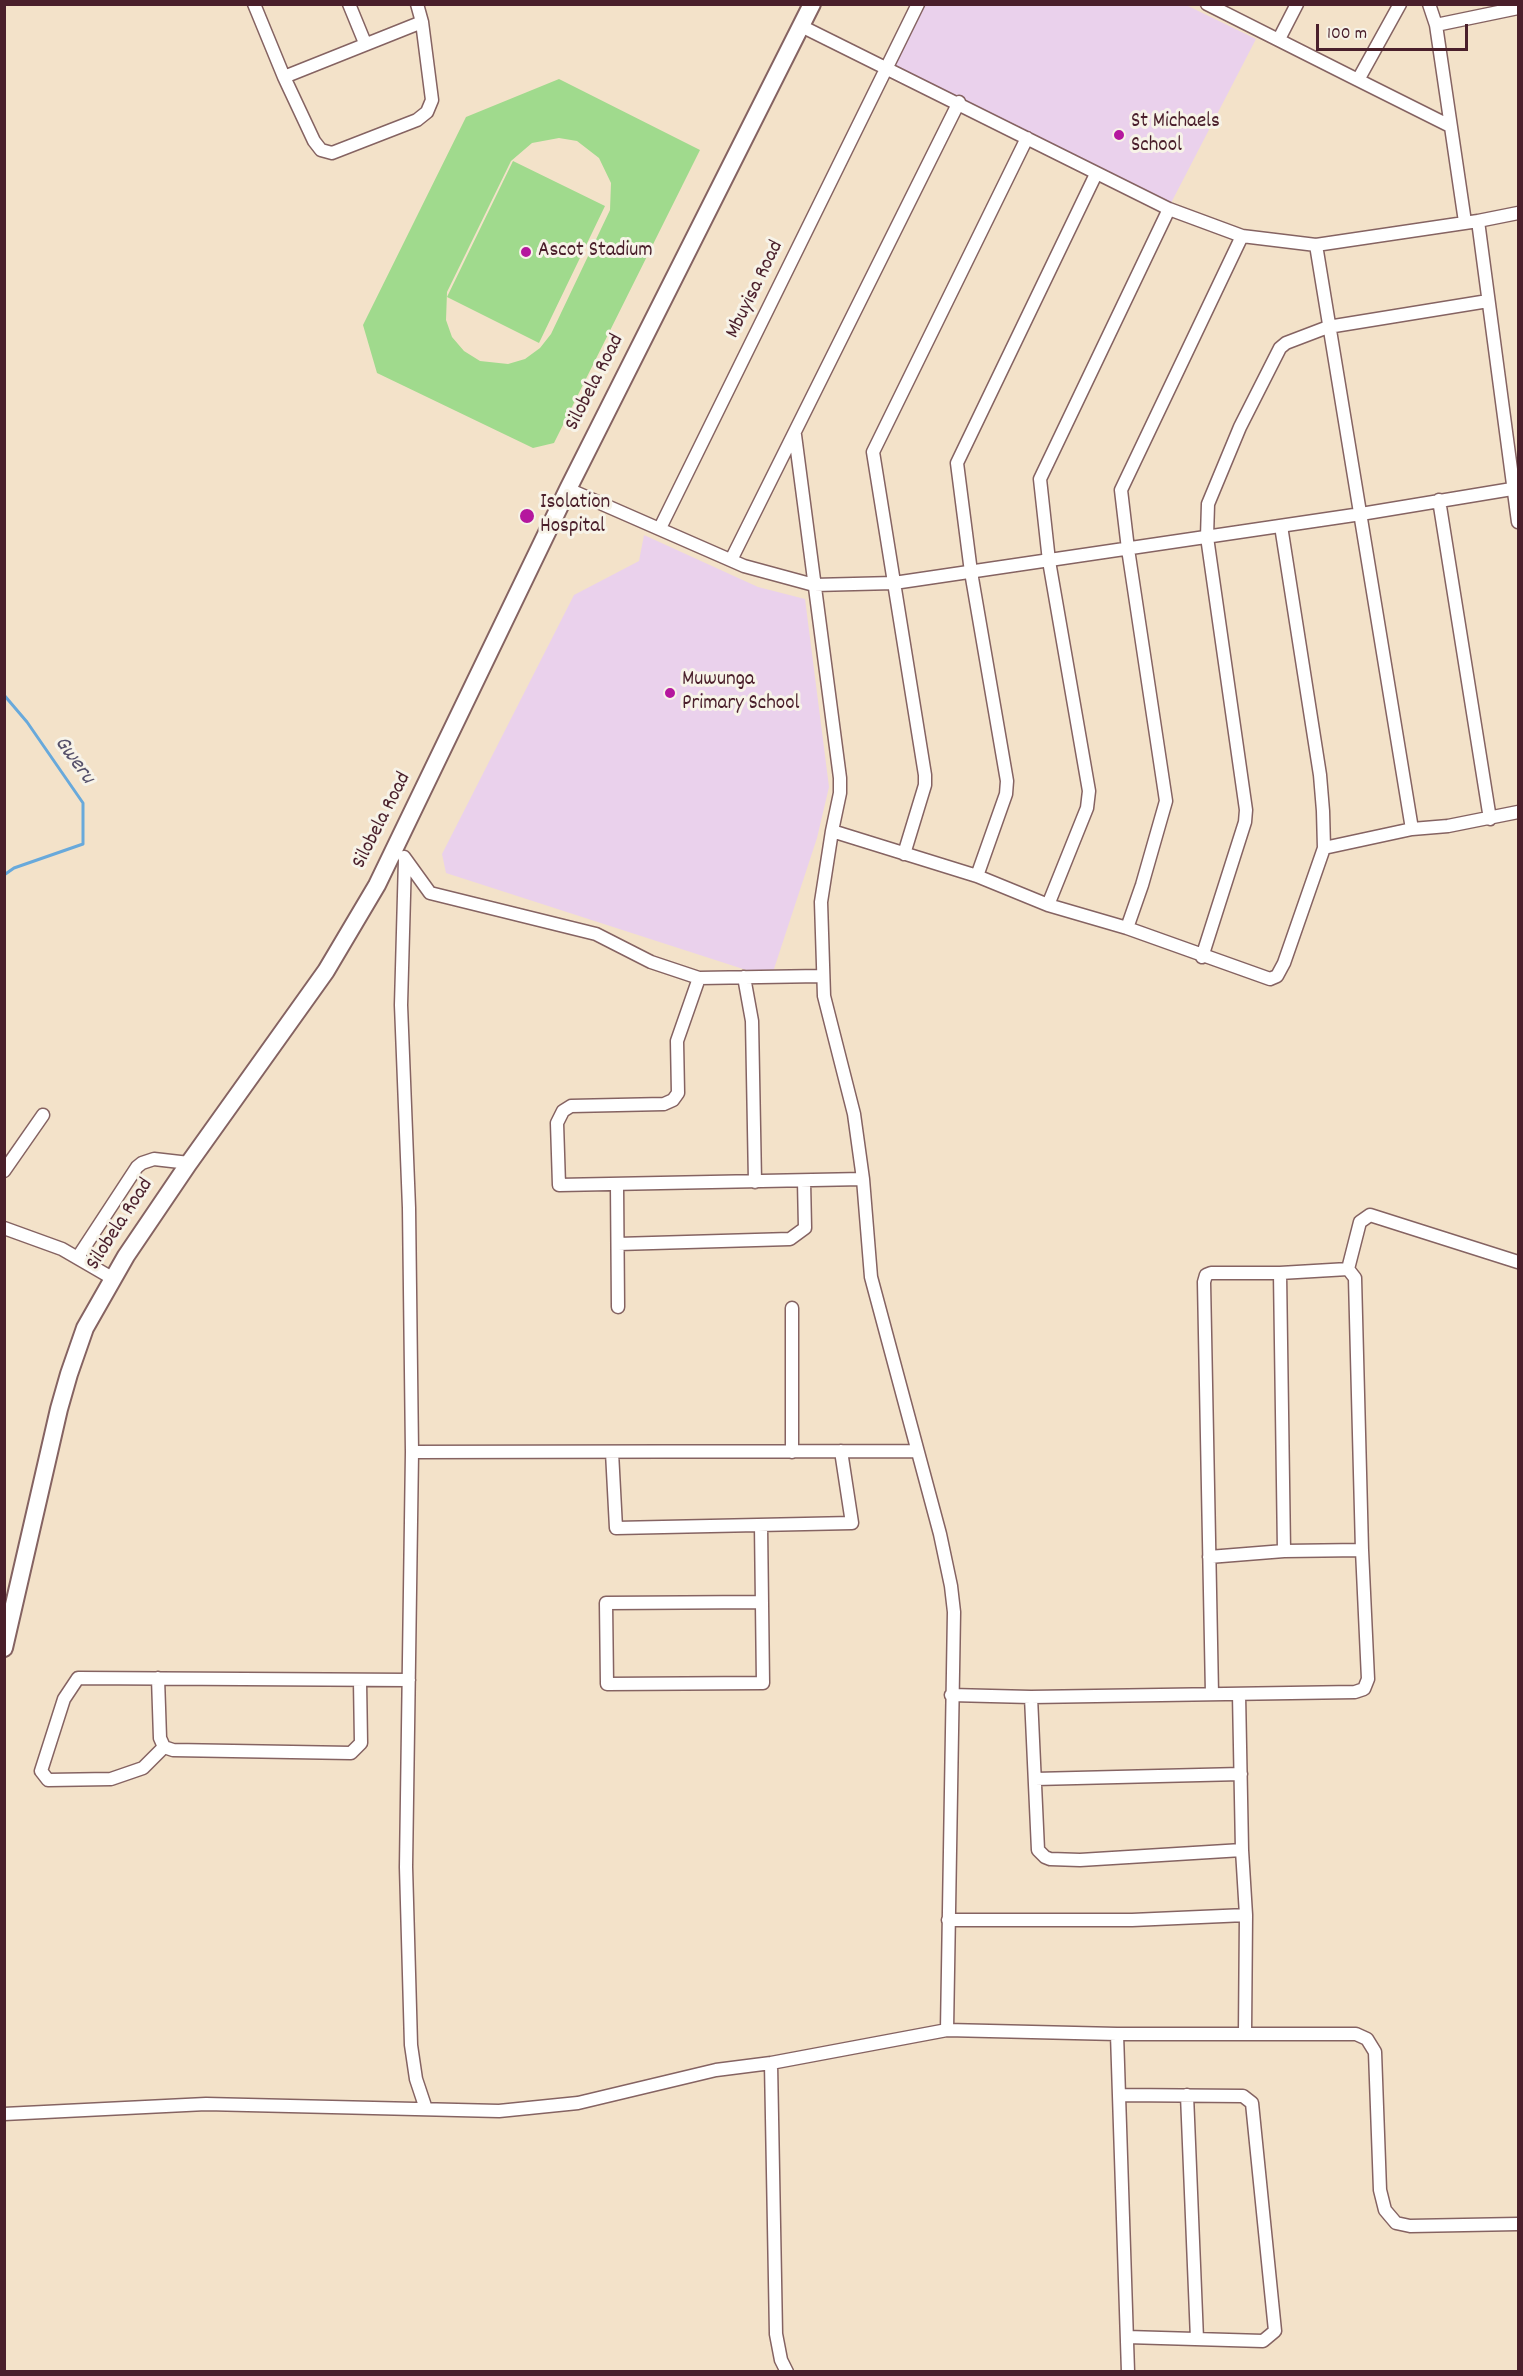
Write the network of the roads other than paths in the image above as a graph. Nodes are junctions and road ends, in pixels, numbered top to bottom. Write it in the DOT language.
graph roads {
  1 [pos="254,4"];
  2 [pos="350,4"];
  3 [pos="812,4"];
  4 [pos="918,4"];
  5 [pos="1207,4"];
  6 [pos="1297,4"];
  7 [pos="1400,4"];
  8 [pos="1429,4"];
  9 [pos="420,5"];
  10 [pos="1518,8"];
  11 [pos="422,22"];
  12 [pos="1436,25"];
  13 [pos="801,26"];
  14 [pos="1279,39"];
  15 [pos="365,43"];
  16 [pos="887,68"];
  17 [pos="284,77"];
  18 [pos="1359,80"];
  19 [pos="959,102"];
  20 [pos="1450,126"];
  21 [pos="1027,138"];
  22 [pos="1096,174"];
  23 [pos="1169,209"];
  24 [pos="1518,213"];
  25 [pos="1471,222"];
  26 [pos="1242,236"];
  27 [pos="1316,245"];
  28 [pos="1488,301"];
  29 [pos="1328,327"];
  30 [pos="795,435"];
  31 [pos="1516,488"];
  32 [pos="568,489"];
  33 [pos="1439,500"];
  34 [pos="1361,514"];
  35 [pos="1518,522"];
  36 [pos="1281,526"];
  37 [pos="660,528"];
  38 [pos="1208,537"];
  39 [pos="1128,549"];
  40 [pos="731,560"];
  41 [pos="1049,561"];
  42 [pos="971,572"];
  43 [pos="894,583"];
  44 [pos="814,585"];
  45 [pos="1518,812"];
  46 [pos="1490,819"];
  47 [pos="1413,829"];
  48 [pos="832,831"];
  49 [pos="1324,848"];
  50 [pos="401,853"];
  51 [pos="904,854"];
  52 [pos="977,876"];
  53 [pos="1048,905"];
  54 [pos="1127,928"];
  55 [pos="1202,957"];
  56 [pos="821,976"];
  57 [pos="744,977"];
  58 [pos="699,978"];
  59 [pos="43,1115"];
  60 [pos="189,1163"];
  61 [pos="4,1170"];
  62 [pos="863,1179"];
  63 [pos="804,1180"];
  64 [pos="755,1182"];
  65 [pos="617,1185"];
  66 [pos="4,1228"];
  67 [pos="618,1244"];
  68 [pos="78,1257"];
  69 [pos="1518,1262"];
  70 [pos="1348,1269"];
  71 [pos="1280,1274"];
  72 [pos="112,1278"];
  73 [pos="618,1307"];
  74 [pos="792,1308"];
  75 [pos="841,1451"];
  76 [pos="917,1451"];
  77 [pos="412,1452"];
  78 [pos="612,1452"];
  79 [pos="792,1452"];
  80 [pos="761,1525"];
  81 [pos="1362,1550"];
  82 [pos="1284,1551"];
  83 [pos="1209,1557"];
  84 [pos="762,1602"];
  85 [pos="4,1648"];
  86 [pos="158,1678"];
  87 [pos="409,1680"];
  88 [pos="360,1681"];
  89 [pos="1212,1694"];
  90 [pos="1239,1694"];
  91 [pos="951,1695"];
  92 [pos="1031,1697"];
  93 [pos="164,1747"];
  94 [pos="1241,1774"];
  95 [pos="1035,1779"];
  96 [pos="1242,1850"];
  97 [pos="1246,1915"];
  98 [pos="948,1920"];
  99 [pos="947,2030"];
  100 [pos="1245,2033"];
  101 [pos="1118,2034"];
  102 [pos="771,2063"];
  103 [pos="1119,2095"];
  104 [pos="1187,2095"];
  105 [pos="426,2109"];
  106 [pos="4,2114"];
  107 [pos="1518,2224"];
  108 [pos="1127,2337"];
  109 [pos="1197,2339"];
  110 [pos="787,2372"];
  111 [pos="1128,2372"];
  1 -- 17 [label="street"];
  2 -- 15 [label="street"];
  3 -- 13 [label="street, Silobela Road"];
  4 -- 16 [label="street, Mbuyisa Road"];
  5 -- 14 [label="street"];
  6 -- 14 [label="street"];
  7 -- 18 [label="street"];
  8 -- 12 [label="street"];
  9 -- 11 [label="street"];
  10 -- 12 [label="street"];
  11 -- 15 [label="street"];
  11 -- 17 [label="street"];
  12 -- 20 [label="street"];
  13 -- 16 [label="street"];
  13 -- 32 [label="street, Silobela Road"];
  14 -- 18 [label="street"];
  15 -- 17 [label="street"];
  16 -- 19 [label="street"];
  16 -- 37 [label="street, Mbuyisa Road"];
  18 -- 20 [label="street"];
  19 -- 21 [label="street"];
  19 -- 30 [label="street"];
  20 -- 25 [label="street"];
  21 -- 22 [label="street"];
  21 -- 43 [label="street"];
  22 -- 23 [label="street"];
  22 -- 42 [label="street"];
  23 -- 26 [label="street"];
  23 -- 41 [label="street"];
  24 -- 25 [label="street"];
  25 -- 27 [label="street"];
  25 -- 28 [label="street"];
  26 -- 27 [label="street"];
  26 -- 39 [label="street"];
  27 -- 29 [label="street"];
  28 -- 29 [label="street"];
  28 -- 31 [label="street"];
  29 -- 34 [label="street"];
  29 -- 38 [label="street"];
  30 -- 40 [label="street"];
  30 -- 44 [label="street"];
  31 -- 33 [label="street"];
  31 -- 35 [label="street"];
  32 -- 37 [label="street"];
  32 -- 50 [label="street, Silobela Road"];
  33 -- 34 [label="street"];
  33 -- 46 [label="street"];
  34 -- 36 [label="street"];
  34 -- 47 [label="street"];
  36 -- 38 [label="street"];
  36 -- 49 [label="street"];
  37 -- 40 [label="street"];
  38 -- 39 [label="street"];
  38 -- 55 [label="street"];
  39 -- 41 [label="street"];
  39 -- 54 [label="street"];
  40 -- 44 [label="street"];
  41 -- 42 [label="street"];
  41 -- 53 [label="street"];
  42 -- 43 [label="street"];
  42 -- 52 [label="street"];
  43 -- 44 [label="street"];
  43 -- 51 [label="street"];
  44 -- 48 [label="street"];
  45 -- 46 [label="street"];
  46 -- 47 [label="street"];
  47 -- 49 [label="street"];
  48 -- 51 [label="street"];
  48 -- 56 [label="street"];
  49 -- 55 [label="street"];
  50 -- 58 [label="street"];
  50 -- 60 [label="street, Silobela Road"];
  50 -- 77 [label="street"];
  51 -- 52 [label="street"];
  52 -- 53 [label="street"];
  53 -- 54 [label="street"];
  54 -- 55 [label="street"];
  56 -- 57 [label="street"];
  56 -- 62 [label="street"];
  57 -- 58 [label="street"];
  57 -- 64 [label="street"];
  58 -- 65 [label="street"];
  59 -- 61 [label="street"];
  60 -- 68 [label="street"];
  60 -- 72 [label="street, Silobela Road"];
  62 -- 63 [label="street"];
  62 -- 76 [label="street"];
  63 -- 64 [label="street"];
  63 -- 67 [label="street"];
  64 -- 65 [label="street"];
  65 -- 67 [label="street"];
  66 -- 68 [label="street"];
  67 -- 73 [label="street"];
  68 -- 72 [label="street"];
  69 -- 70 [label="street"];
  70 -- 71 [label="street"];
  70 -- 81 [label="street"];
  71 -- 82 [label="street"];
  71 -- 83 [label="street"];
  72 -- 85 [label="street, Silobela Road"];
  74 -- 79 [label="street"];
  75 -- 76 [label="street"];
  75 -- 79 [label="street"];
  75 -- 80 [label="street"];
  76 -- 91 [label="street"];
  77 -- 78 [label="street"];
  77 -- 87 [label="street"];
  78 -- 79 [label="street"];
  78 -- 80 [label="street"];
  80 -- 84 [label="street"];
  81 -- 82 [label="street"];
  81 -- 90 [label="street"];
  82 -- 83 [label="street"];
  83 -- 89 [label="street"];
  84 -- 84 [label="street"];
  86 -- 88 [label="street"];
  86 -- 93 [label="street"];
  86 -- 93 [label="street"];
  87 -- 88 [label="street"];
  87 -- 105 [label="street"];
  88 -- 93 [label="street"];
  89 -- 90 [label="street"];
  89 -- 92 [label="street"];
  90 -- 94 [label="street"];
  91 -- 92 [label="street"];
  91 -- 98 [label="street"];
  92 -- 95 [label="street"];
  94 -- 95 [label="street"];
  94 -- 96 [label="street"];
  95 -- 96 [label="street"];
  96 -- 97 [label="street"];
  97 -- 98 [label="street"];
  97 -- 100 [label="street"];
  98 -- 99 [label="street"];
  99 -- 101 [label="street"];
  99 -- 102 [label="street"];
  100 -- 101 [label="street"];
  100 -- 107 [label="street"];
  101 -- 103 [label="street"];
  102 -- 105 [label="street"];
  102 -- 110 [label="street"];
  103 -- 104 [label="street"];
  103 -- 108 [label="street"];
  104 -- 109 [label="street"];
  104 -- 109 [label="street"];
  105 -- 106 [label="street"];
  108 -- 109 [label="street"];
  108 -- 111 [label="street"];
}
